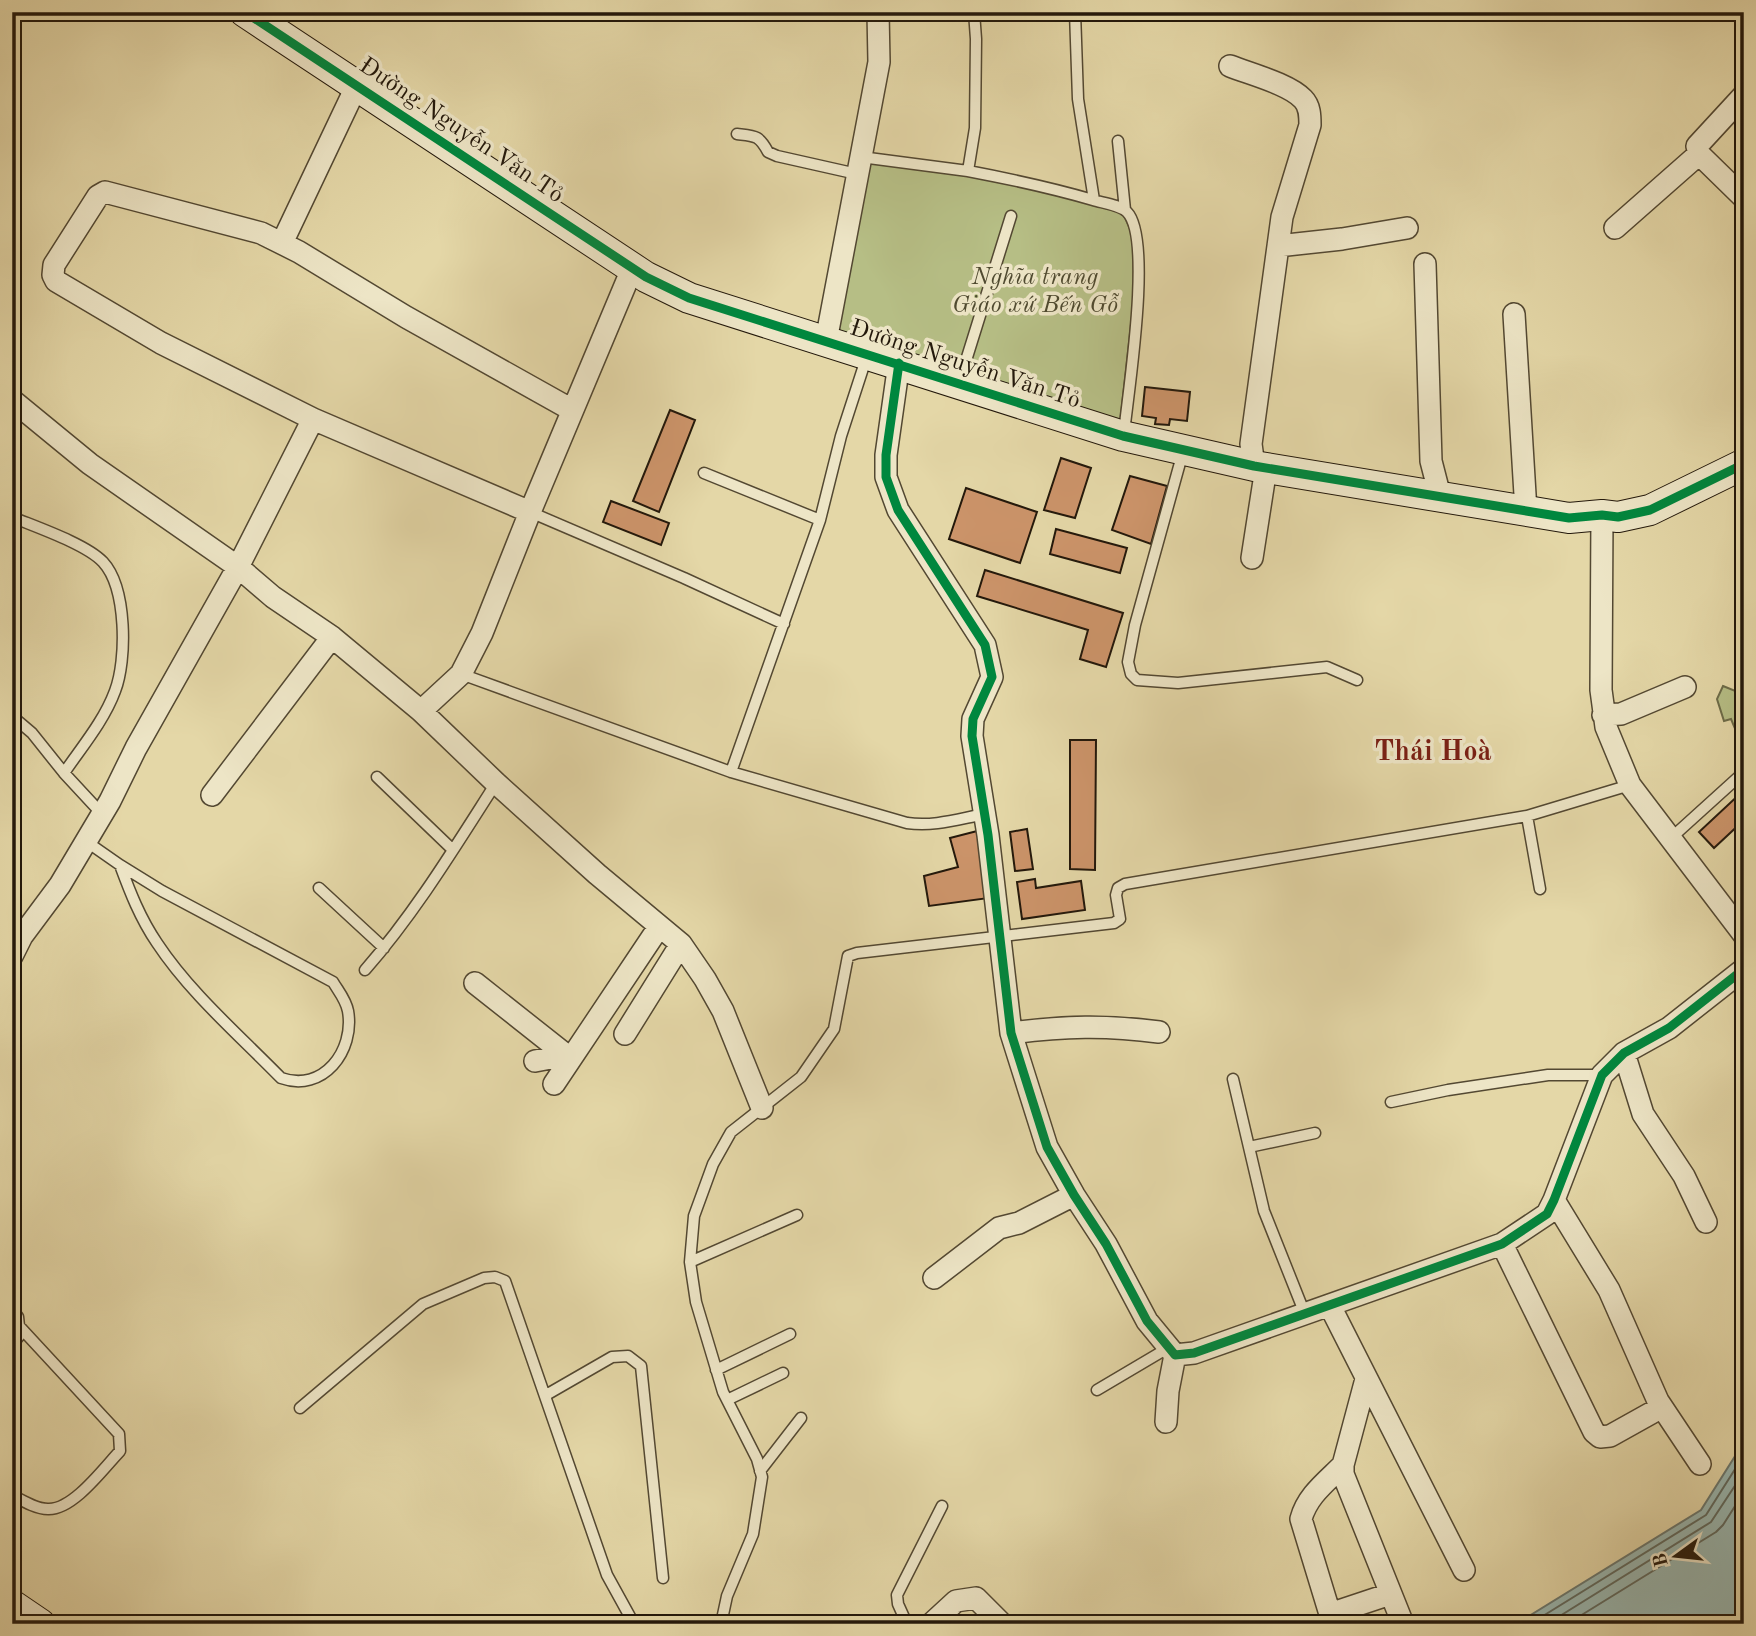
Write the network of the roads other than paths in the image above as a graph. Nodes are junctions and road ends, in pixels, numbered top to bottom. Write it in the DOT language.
graph roads {
  1 [pos="245,12"];
  2 [pos="878,12"];
  3 [pos="974,12"];
  4 [pos="1075,12"];
  5 [pos="1230,66"];
  6 [pos="357,85"];
  7 [pos="1744,95"];
  8 [pos="737,134"];
  9 [pos="1118,141"];
  10 [pos="1699,154"];
  11 [pos="859,166"];
  12 [pos="968,171"];
  13 [pos="1744,198"];
  14 [pos="1094,200"];
  15 [pos="1125,210"];
  16 [pos="1011,216"];
  17 [pos="1407,228"];
  18 [pos="1615,228"];
  19 [pos="282,243"];
  20 [pos="1278,246"];
  21 [pos="1425,264"];
  22 [pos="632,268"];
  23 [pos="1514,314"];
  24 [pos="826,341"];
  25 [pos="867,354"];
  26 [pos="899,363"];
  27 [pos="959,383"];
  28 [pos="12,400"];
  29 [pos="572,410"];
  30 [pos="313,419"];
  31 [pos="1124,436"];
  32 [pos="1183,449"];
  33 [pos="1744,464"];
  34 [pos="1260,467"];
  35 [pos="704,473"];
  36 [pos="1440,496"];
  37 [pos="1526,511"];
  38 [pos="530,512"];
  39 [pos="1602,515"];
  40 [pos="12,517"];
  41 [pos="820,520"];
  42 [pos="1251,558"];
  43 [pos="238,567"];
  44 [pos="784,624"];
  45 [pos="332,637"];
  46 [pos="461,674"];
  47 [pos="1357,680"];
  48 [pos="1685,687"];
  49 [pos="421,711"];
  50 [pos="1603,715"];
  51 [pos="12,716"];
  52 [pos="730,772"];
  53 [pos="1744,772"];
  54 [pos="64,774"];
  55 [pos="377,777"];
  56 [pos="496,783"];
  57 [pos="1630,785"];
  58 [pos="212,795"];
  59 [pos="102,814"];
  60 [pos="985,814"];
  61 [pos="1527,816"];
  62 [pos="1670,839"];
  63 [pos="87,842"];
  64 [pos="453,850"];
  65 [pos="120,865"];
  66 [pos="319,888"];
  67 [pos="1540,889"];
  68 [pos="659,927"];
  69 [pos="1744,935"];
  70 [pos="1000,938"];
  71 [pos="681,944"];
  72 [pos="384,948"];
  73 [pos="12,956"];
  74 [pos="1744,969"];
  75 [pos="365,970"];
  76 [pos="475,983"];
  77 [pos="1159,1032"];
  78 [pos="1011,1033"];
  79 [pos="625,1034"];
  80 [pos="1624,1053"];
  81 [pos="570,1055"];
  82 [pos="536,1060"];
  83 [pos="1602,1075"];
  84 [pos="1233,1079"];
  85 [pos="554,1084"];
  86 [pos="1391,1102"];
  87 [pos="762,1108"];
  88 [pos="1315,1133"];
  89 [pos="1249,1147"];
  90 [pos="1073,1195"];
  91 [pos="1554,1200"];
  92 [pos="797,1216"];
  93 [pos="1706,1222"];
  94 [pos="1502,1244"];
  95 [pos="690,1262"];
  96 [pos="934,1278"];
  97 [pos="1330,1306"];
  98 [pos="12,1309"];
  99 [pos="1306,1314"];
  100 [pos="19,1326"];
  101 [pos="790,1334"];
  102 [pos="12,1345"];
  103 [pos="1171,1351"];
  104 [pos="716,1370"];
  105 [pos="783,1373"];
  106 [pos="1366,1379"];
  107 [pos="1097,1390"];
  108 [pos="546,1395"];
  109 [pos="727,1400"];
  110 [pos="1662,1407"];
  111 [pos="300,1408"];
  112 [pos="801,1418"];
  113 [pos="1166,1422"];
  114 [pos="1700,1464"];
  115 [pos="1343,1465"];
  116 [pos="760,1471"];
  117 [pos="12,1495"];
  118 [pos="942,1506"];
  119 [pos="1464,1570"];
  120 [pos="663,1578"];
  121 [pos="1390,1594"];
  122 [pos="12,1605"];
  123 [pos="1332,1619"];
  124 [pos="40,1624"];
  125 [pos="634,1624"];
  126 [pos="721,1624"];
  127 [pos="907,1624"];
  128 [pos="931,1624"];
  129 [pos="1002,1624"];
  130 [pos="1403,1624"];
  1 -- 6 [label="street, Đường Nguyễn Văn Tỏ"];
  2 -- 11 [label="street"];
  3 -- 12 [label="lane"];
  4 -- 14 [label="lane"];
  5 -- 20 [label="street"];
  6 -- 19 [label="street"];
  6 -- 22 [label="street, Đường Nguyễn Văn Tỏ"];
  7 -- 10 [label="street"];
  8 -- 11 [label="lane"];
  9 -- 15 [label="lane"];
  10 -- 13 [label="street"];
  10 -- 18 [label="street"];
  11 -- 12 [label="lane"];
  11 -- 24 [label="street"];
  12 -- 14 [label="lane"];
  14 -- 15 [label="lane"];
  15 -- 31 [label="lane"];
  16 -- 27 [label="lane"];
  17 -- 20 [label="street"];
  19 -- 29 [label="street"];
  19 -- 30 [label="street"];
  20 -- 34 [label="street"];
  21 -- 36 [label="street"];
  22 -- 24 [label="street, Đường Nguyễn Văn Tỏ"];
  22 -- 29 [label="street"];
  23 -- 37 [label="street"];
  24 -- 25 [label="street, Đường Nguyễn Văn Tỏ"];
  25 -- 26 [label="street, Đường Nguyễn Văn Tỏ"];
  25 -- 41 [label="lane"];
  26 -- 27 [label="street, Đường Nguyễn Văn Tỏ"];
  26 -- 60 [label="street"];
  27 -- 31 [label="street, Đường Nguyễn Văn Tỏ"];
  28 -- 43 [label="street"];
  29 -- 38 [label="street"];
  30 -- 38 [label="street"];
  30 -- 43 [label="street"];
  31 -- 32 [label="street, Đường Nguyễn Văn Tỏ"];
  32 -- 34 [label="street, Đường Nguyễn Văn Tỏ"];
  32 -- 47 [label="lane"];
  33 -- 39 [label="street, Đường Nguyễn Văn Tỏ"];
  34 -- 36 [label="street, Đường Nguyễn Văn Tỏ"];
  34 -- 42 [label="street"];
  35 -- 41 [label="lane"];
  36 -- 37 [label="street, Đường Nguyễn Văn Tỏ"];
  37 -- 39 [label="street, Đường Nguyễn Văn Tỏ"];
  38 -- 44 [label="lane"];
  38 -- 46 [label="street"];
  39 -- 50 [label="street"];
  40 -- 54 [label="lane"];
  41 -- 44 [label="lane"];
  43 -- 45 [label="street"];
  43 -- 59 [label="street"];
  44 -- 52 [label="lane"];
  45 -- 49 [label="street"];
  45 -- 58 [label="street"];
  46 -- 49 [label="street"];
  46 -- 52 [label="lane"];
  48 -- 50 [label="street"];
  49 -- 56 [label="street"];
  50 -- 57 [label="street"];
  51 -- 54 [label="lane"];
  52 -- 60 [label="lane"];
  53 -- 62 [label="lane"];
  54 -- 59 [label="lane"];
  55 -- 64 [label="lane"];
  56 -- 64 [label="lane"];
  56 -- 68 [label="street"];
  57 -- 61 [label="lane"];
  57 -- 62 [label="street"];
  59 -- 63 [label="street"];
  60 -- 70 [label="street"];
  61 -- 67 [label="lane"];
  61 -- 70 [label="lane"];
  62 -- 69 [label="street"];
  63 -- 65 [label="lane"];
  63 -- 73 [label="street"];
  64 -- 72 [label="lane"];
  65 -- 65 [label="lane"];
  66 -- 72 [label="lane"];
  68 -- 71 [label="street"];
  68 -- 81 [label="street"];
  70 -- 78 [label="street"];
  70 -- 87 [label="lane"];
  71 -- 79 [label="street"];
  71 -- 87 [label="street"];
  72 -- 75 [label="lane"];
  74 -- 80 [label="street"];
  76 -- 81 [label="street"];
  77 -- 78 [label="street"];
  78 -- 90 [label="street"];
  80 -- 83 [label="street"];
  80 -- 93 [label="street"];
  81 -- 82 [label="street"];
  81 -- 85 [label="street"];
  83 -- 86 [label="lane"];
  83 -- 91 [label="street"];
  84 -- 89 [label="lane"];
  87 -- 95 [label="lane"];
  88 -- 89 [label="lane"];
  89 -- 99 [label="lane"];
  90 -- 96 [label="street"];
  90 -- 103 [label="street"];
  91 -- 94 [label="street"];
  91 -- 110 [label="street"];
  92 -- 95 [label="lane"];
  94 -- 97 [label="street"];
  94 -- 110 [label="street"];
  95 -- 104 [label="lane"];
  97 -- 99 [label="street"];
  97 -- 106 [label="street"];
  98 -- 100 [label="lane"];
  99 -- 103 [label="street"];
  100 -- 102 [label="lane"];
  100 -- 117 [label="lane"];
  101 -- 104 [label="lane"];
  103 -- 107 [label="lane"];
  103 -- 113 [label="street"];
  104 -- 109 [label="lane"];
  105 -- 109 [label="lane"];
  106 -- 115 [label="street"];
  106 -- 119 [label="street"];
  108 -- 111 [label="lane"];
  108 -- 120 [label="lane"];
  108 -- 125 [label="lane"];
  109 -- 116 [label="lane"];
  110 -- 114 [label="street"];
  112 -- 116 [label="lane"];
  115 -- 121 [label="street"];
  115 -- 123 [label="street"];
  116 -- 126 [label="lane"];
  118 -- 127 [label="lane"];
  121 -- 123 [label="street"];
  121 -- 130 [label="street"];
  122 -- 124 [label="street"];
  128 -- 129 [label="street"];
}
